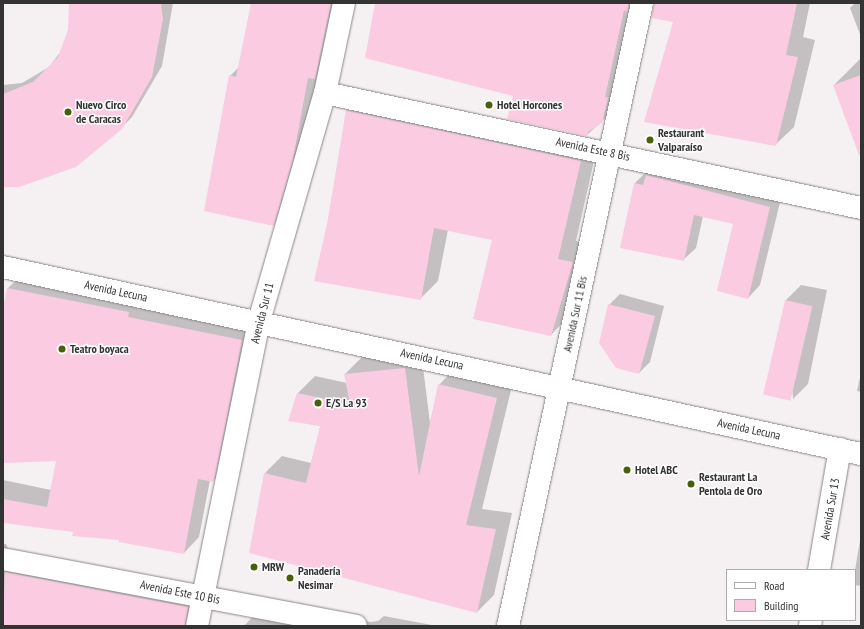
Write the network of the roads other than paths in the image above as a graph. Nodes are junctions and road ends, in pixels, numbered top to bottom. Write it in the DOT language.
graph roads {
  1 [pos="344,3"];
  2 [pos="642,3"];
  3 [pos="325,93"];
  4 [pos="610,152"];
  5 [pos="861,208"];
  6 [pos="3,267"];
  7 [pos="259,321"];
  8 [pos="559,387"];
  9 [pos="851,451"];
  10 [pos="3,559"];
  11 [pos="819,569"];
  12 [pos="203,596"];
  13 [pos="197,626"];
  14 [pos="356,626"];
  15 [pos="508,626"];
  1 -- 3 [label="street, Avenida Sur 11"];
  2 -- 4 [label="street, Avenida Sur 11 Bis"];
  3 -- 4 [label="street, Avenida Este 8 Bis"];
  3 -- 7 [label="street, Avenida Sur 11"];
  4 -- 5 [label="street, Avenida Este 8 Bis"];
  4 -- 8 [label="street, Avenida Sur 11 Bis"];
  6 -- 7 [label="street, Avenida Lecuna"];
  7 -- 8 [label="street, Avenida Lecuna"];
  7 -- 12 [label="street, Avenida Sur 11"];
  8 -- 9 [label="street, Avenida Lecuna"];
  8 -- 15 [label="street, Avenida Sur 11 Bis"];
  9 -- 11 [label="street, Avenida Sur 13"];
  10 -- 12 [label="street, Avenida Este 10 Bis"];
  12 -- 13 [label="street, Avenida Sur 11"];
  12 -- 14 [label="street, Avenida Este 10 Bis"];
}
